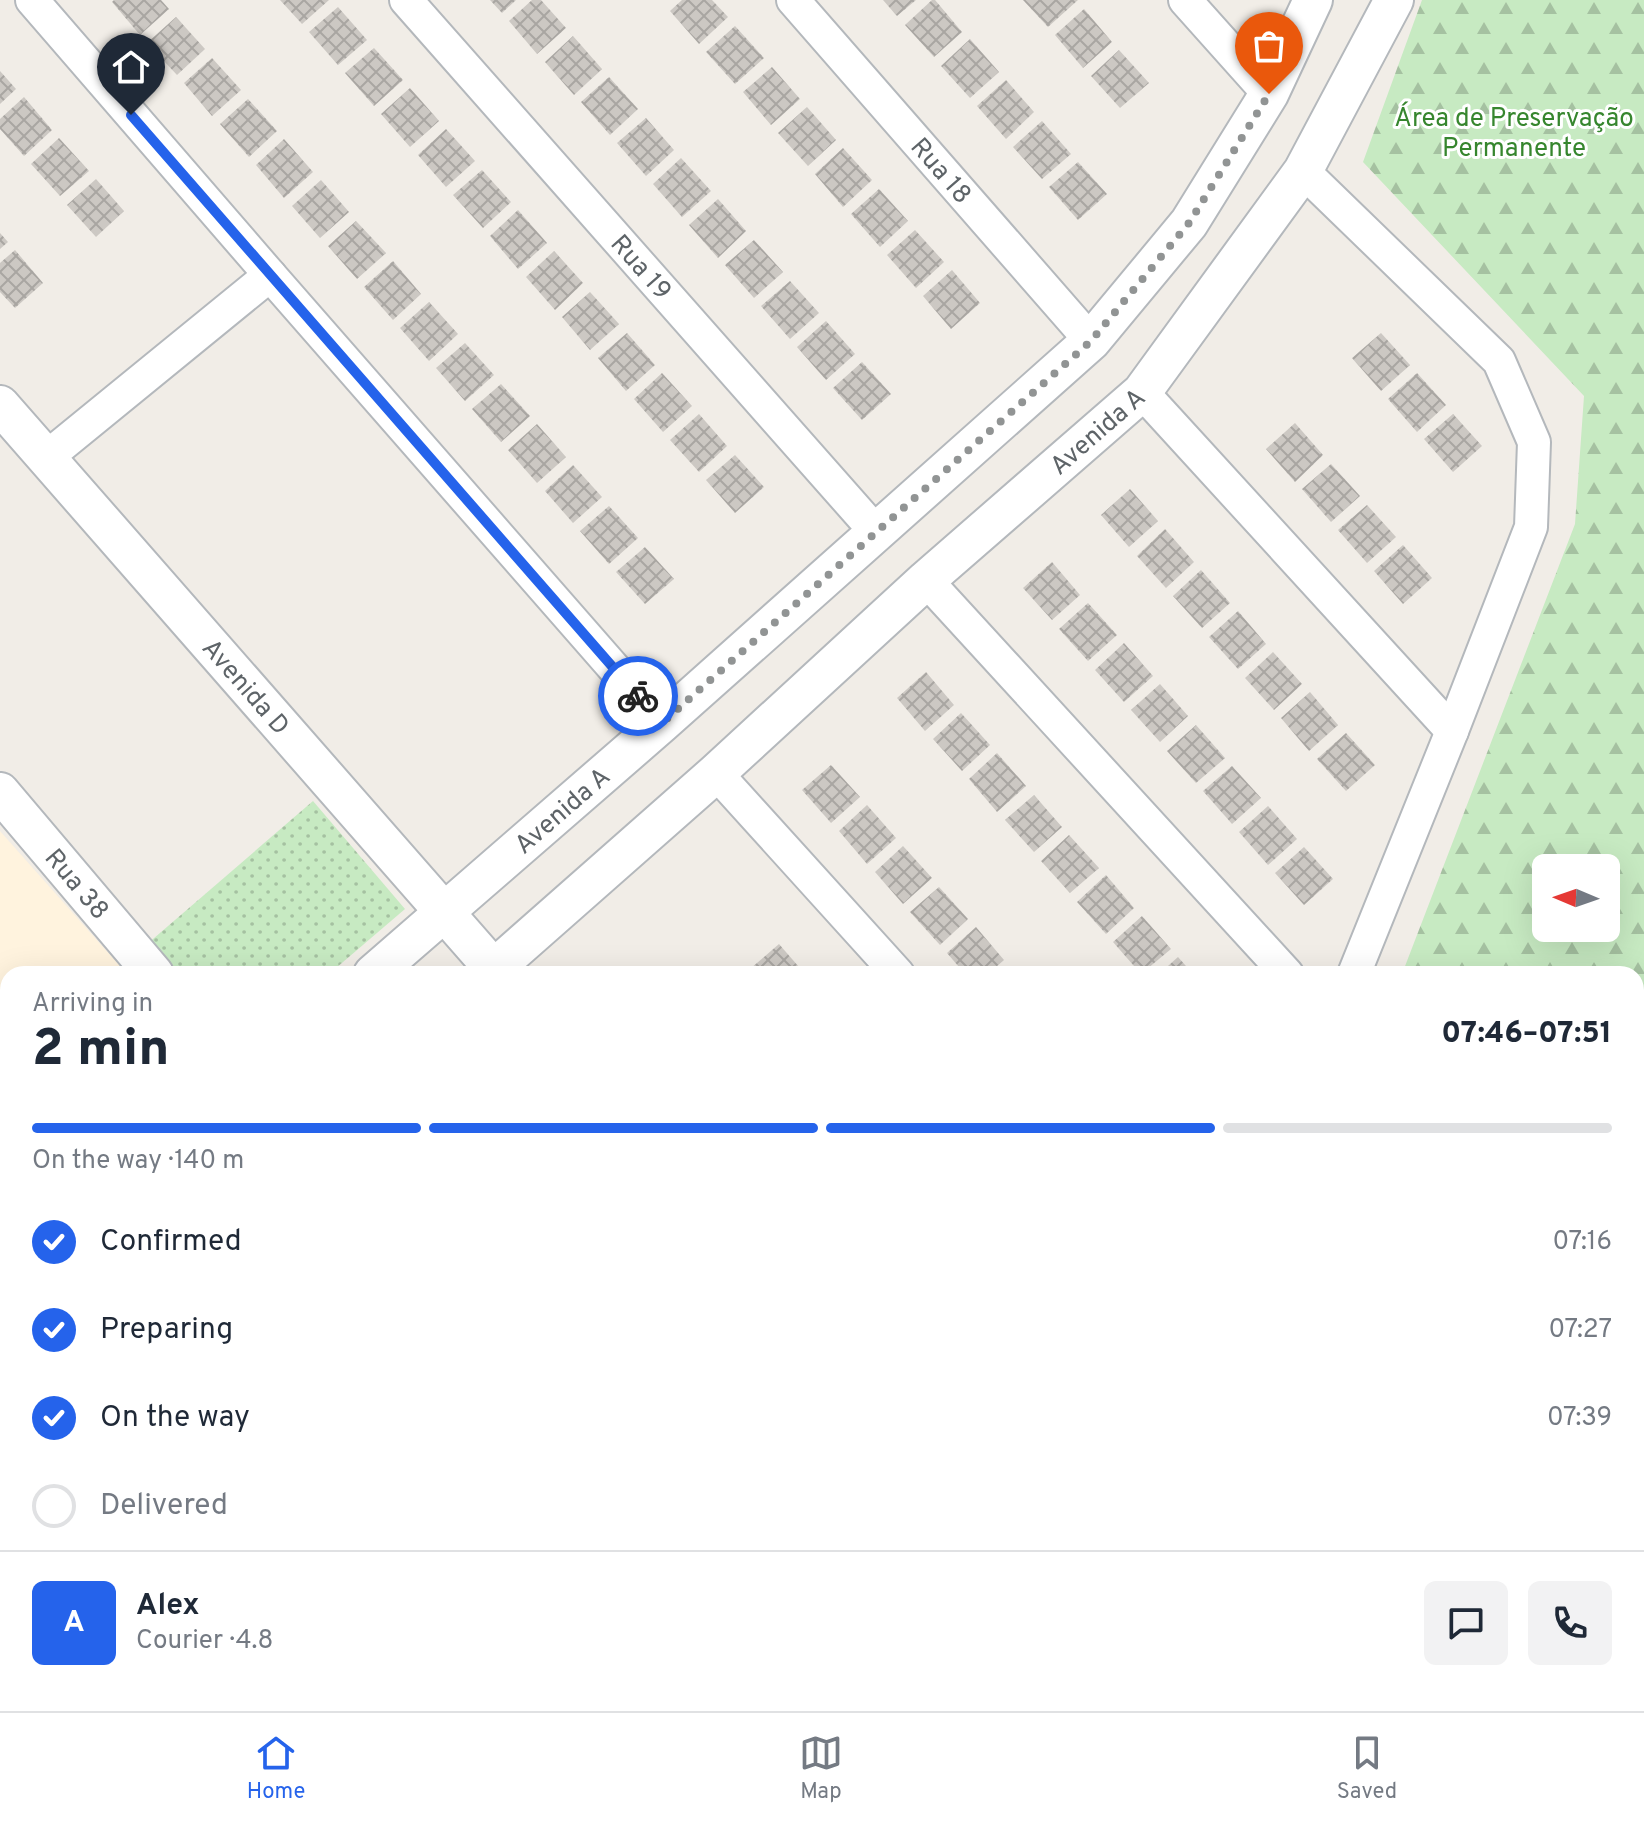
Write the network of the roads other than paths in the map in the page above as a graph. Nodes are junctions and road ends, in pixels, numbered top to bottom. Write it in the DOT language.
graph roads {
  1 [pos="32,0"];
  2 [pos="406,0"];
  3 [pos="793,0"];
  4 [pos="1185,0"];
  5 [pos="1313,0"];
  6 [pos="1394,0"];
  7 [pos="1269,94"];
  8 [pos="1303,171"];
  9 [pos="270,275"];
  10 [pos="1091,341"];
  11 [pos="1142,392"];
  12 [pos="0,405"];
  13 [pos="47,457"];
  14 [pos="876,532"];
  15 [pos="926,580"];
  16 [pos="662,723"];
  17 [pos="1452,731"];
  18 [pos="716,773"];
  19 [pos="0,792"];
  20 [pos="444,912"];
  21 [pos="147,966"];
  22 [pos="382,966"];
  23 [pos="488,966"];
  24 [pos="502,966"];
  25 [pos="891,966"];
  26 [pos="1280,966"];
  27 [pos="1357,966"];
  1 -- 9 [label="street"];
  2 -- 14 [label="street, Rua 19"];
  3 -- 10 [label="street, Rua 18"];
  4 -- 7 [label="street"];
  5 -- 7 [label="street, Avenida A"];
  6 -- 8 [label="street, Avenida A"];
  7 -- 10 [label="street, Avenida A"];
  8 -- 11 [label="street, Avenida A"];
  8 -- 17 [label="street"];
  9 -- 13 [label="street"];
  9 -- 16 [label="street"];
  10 -- 14 [label="street, Avenida A"];
  11 -- 15 [label="street, Avenida A"];
  11 -- 17 [label="street"];
  12 -- 13 [label="street, Avenida D"];
  13 -- 20 [label="street, Avenida D"];
  14 -- 16 [label="street, Avenida A"];
  15 -- 18 [label="street, Avenida A"];
  15 -- 26 [label="street"];
  16 -- 20 [label="street, Avenida A"];
  17 -- 27 [label="street"];
  18 -- 24 [label="street, Avenida A"];
  18 -- 25 [label="street"];
  19 -- 21 [label="street, Rua 38"];
  20 -- 22 [label="street, Avenida A"];
  20 -- 23 [label="street, Avenida D"];
}
